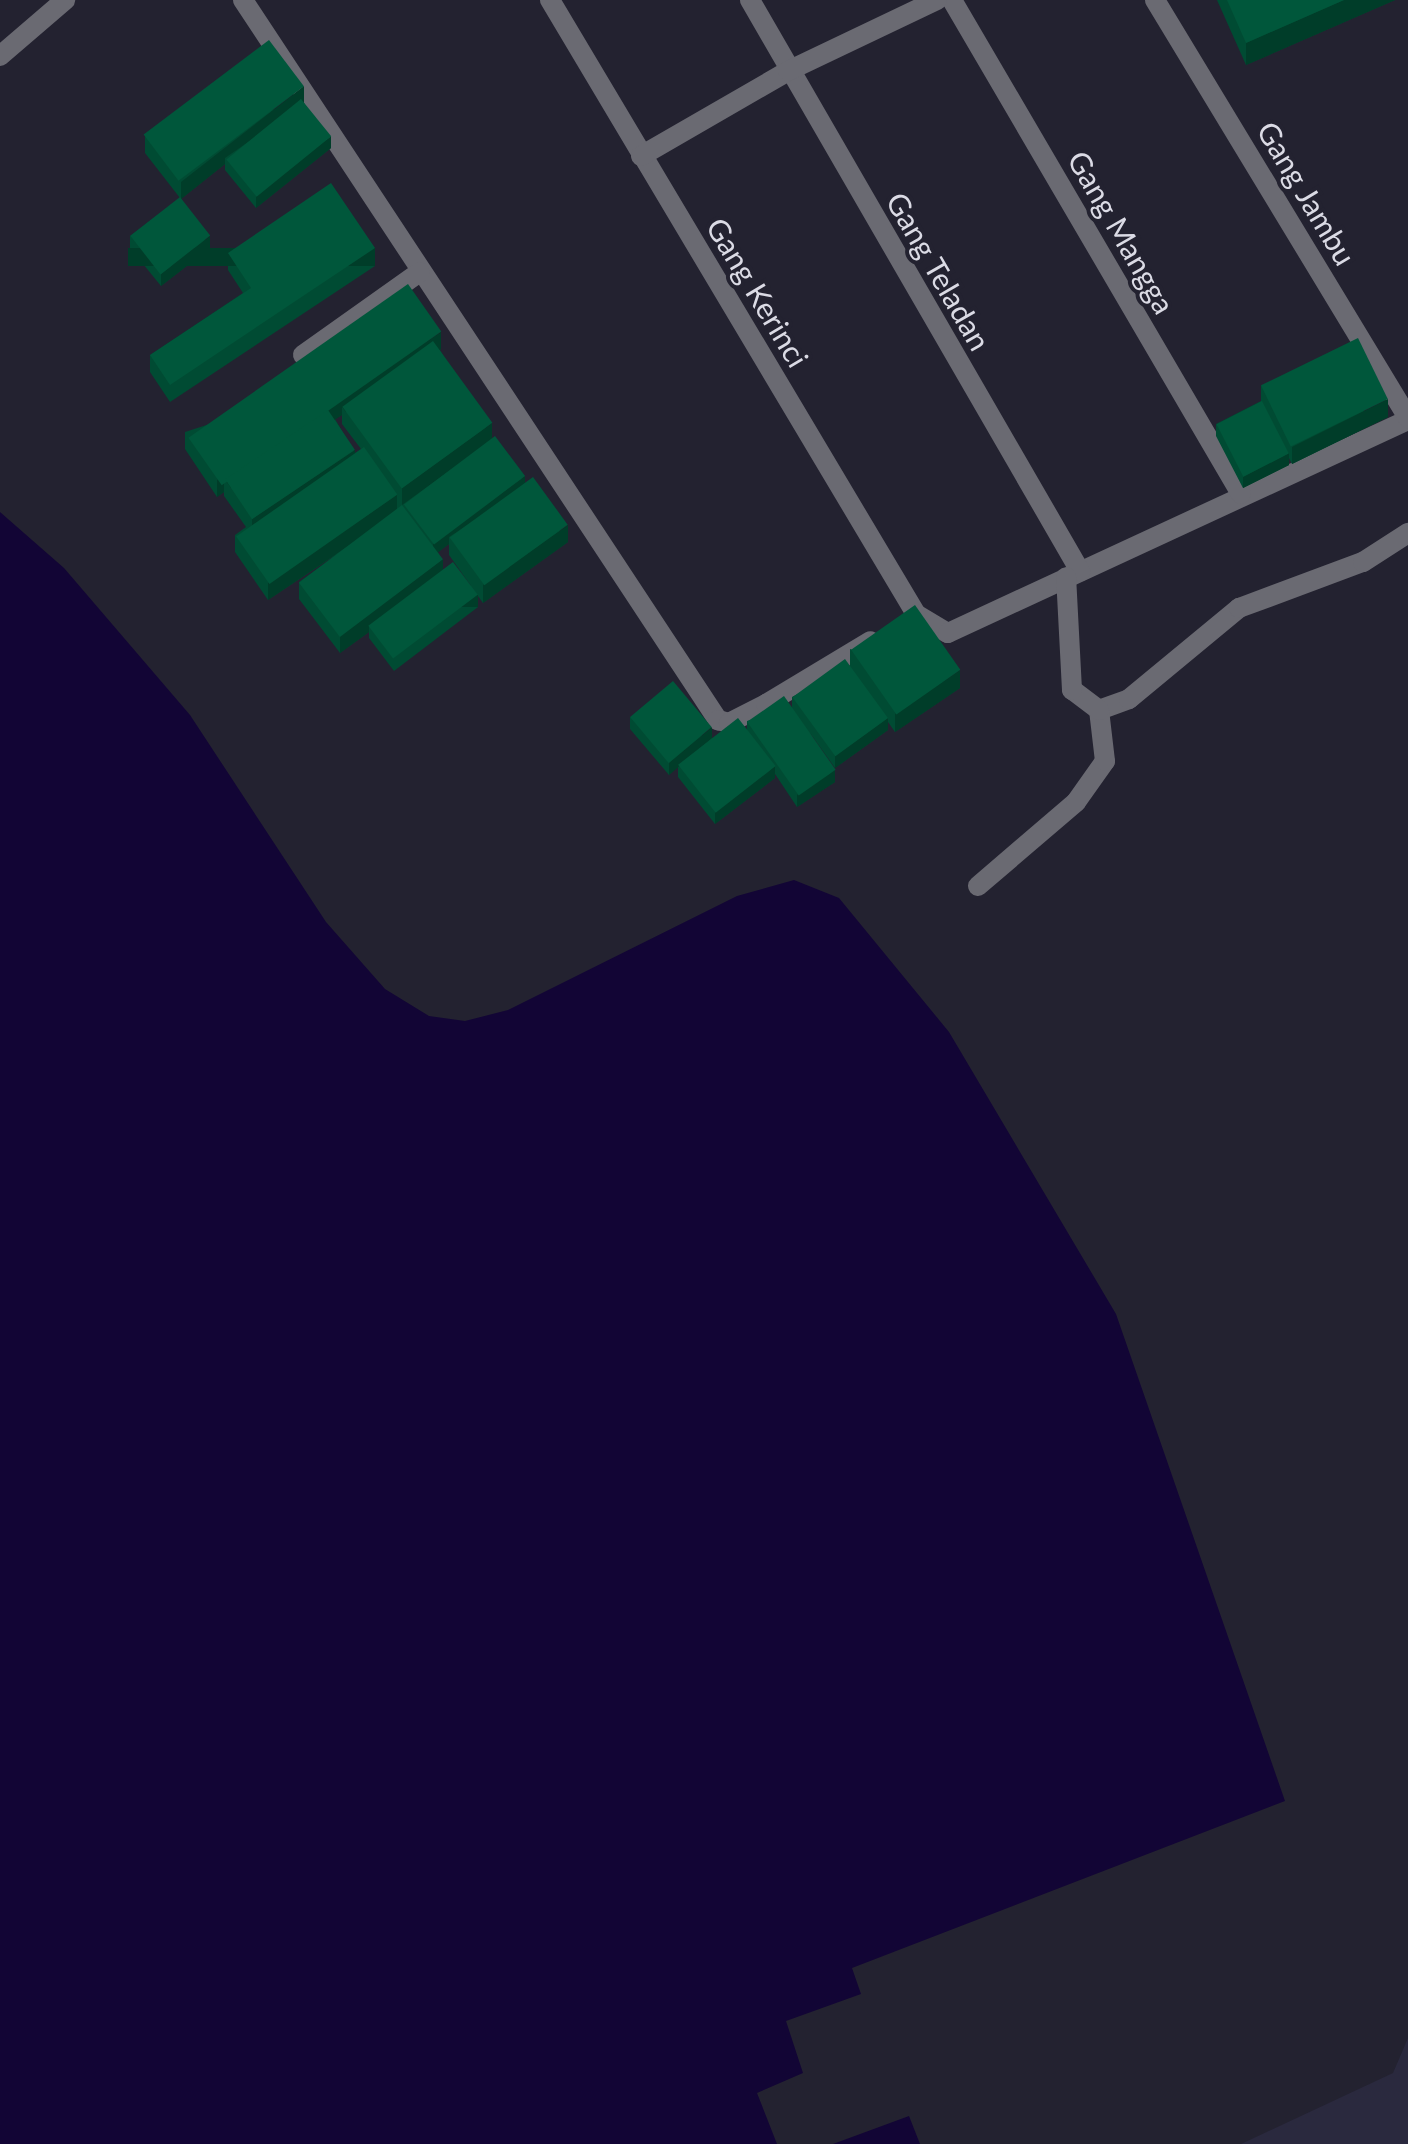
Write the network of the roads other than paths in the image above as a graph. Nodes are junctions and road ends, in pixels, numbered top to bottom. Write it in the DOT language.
graph roads {
  1 [pos="65,0"];
  2 [pos="243,0"];
  3 [pos="550,0"];
  4 [pos="750,0"];
  5 [pos="937,0"];
  6 [pos="952,0"];
  7 [pos="1155,0"];
  8 [pos="0,56"];
  9 [pos="788,71"];
  10 [pos="641,156"];
  11 [pos="420,272"];
  12 [pos="278,373"];
  13 [pos="1408,419"];
  14 [pos="1241,494"];
  15 [pos="1408,532"];
  16 [pos="1073,574"];
  17 [pos="916,614"];
  18 [pos="1099,710"];
  19 [pos="978,886"];
  1 -- 8 [label="street"];
  2 -- 11 [label="street"];
  3 -- 10 [label="street, Gang Kerinci"];
  4 -- 9 [label="street, Gang Teladan"];
  5 -- 9 [label="street"];
  6 -- 14 [label="street, Gang Mangga"];
  7 -- 13 [label="street, Gang Jambu"];
  9 -- 10 [label="street"];
  9 -- 16 [label="street, Gang Teladan"];
  10 -- 17 [label="street, Gang Kerinci"];
  11 -- 12 [label="street"];
  11 -- 17 [label="street"];
  13 -- 14 [label="street"];
  14 -- 16 [label="street"];
  15 -- 18 [label="street"];
  16 -- 17 [label="street"];
  16 -- 18 [label="street"];
  18 -- 19 [label="street"];
}
